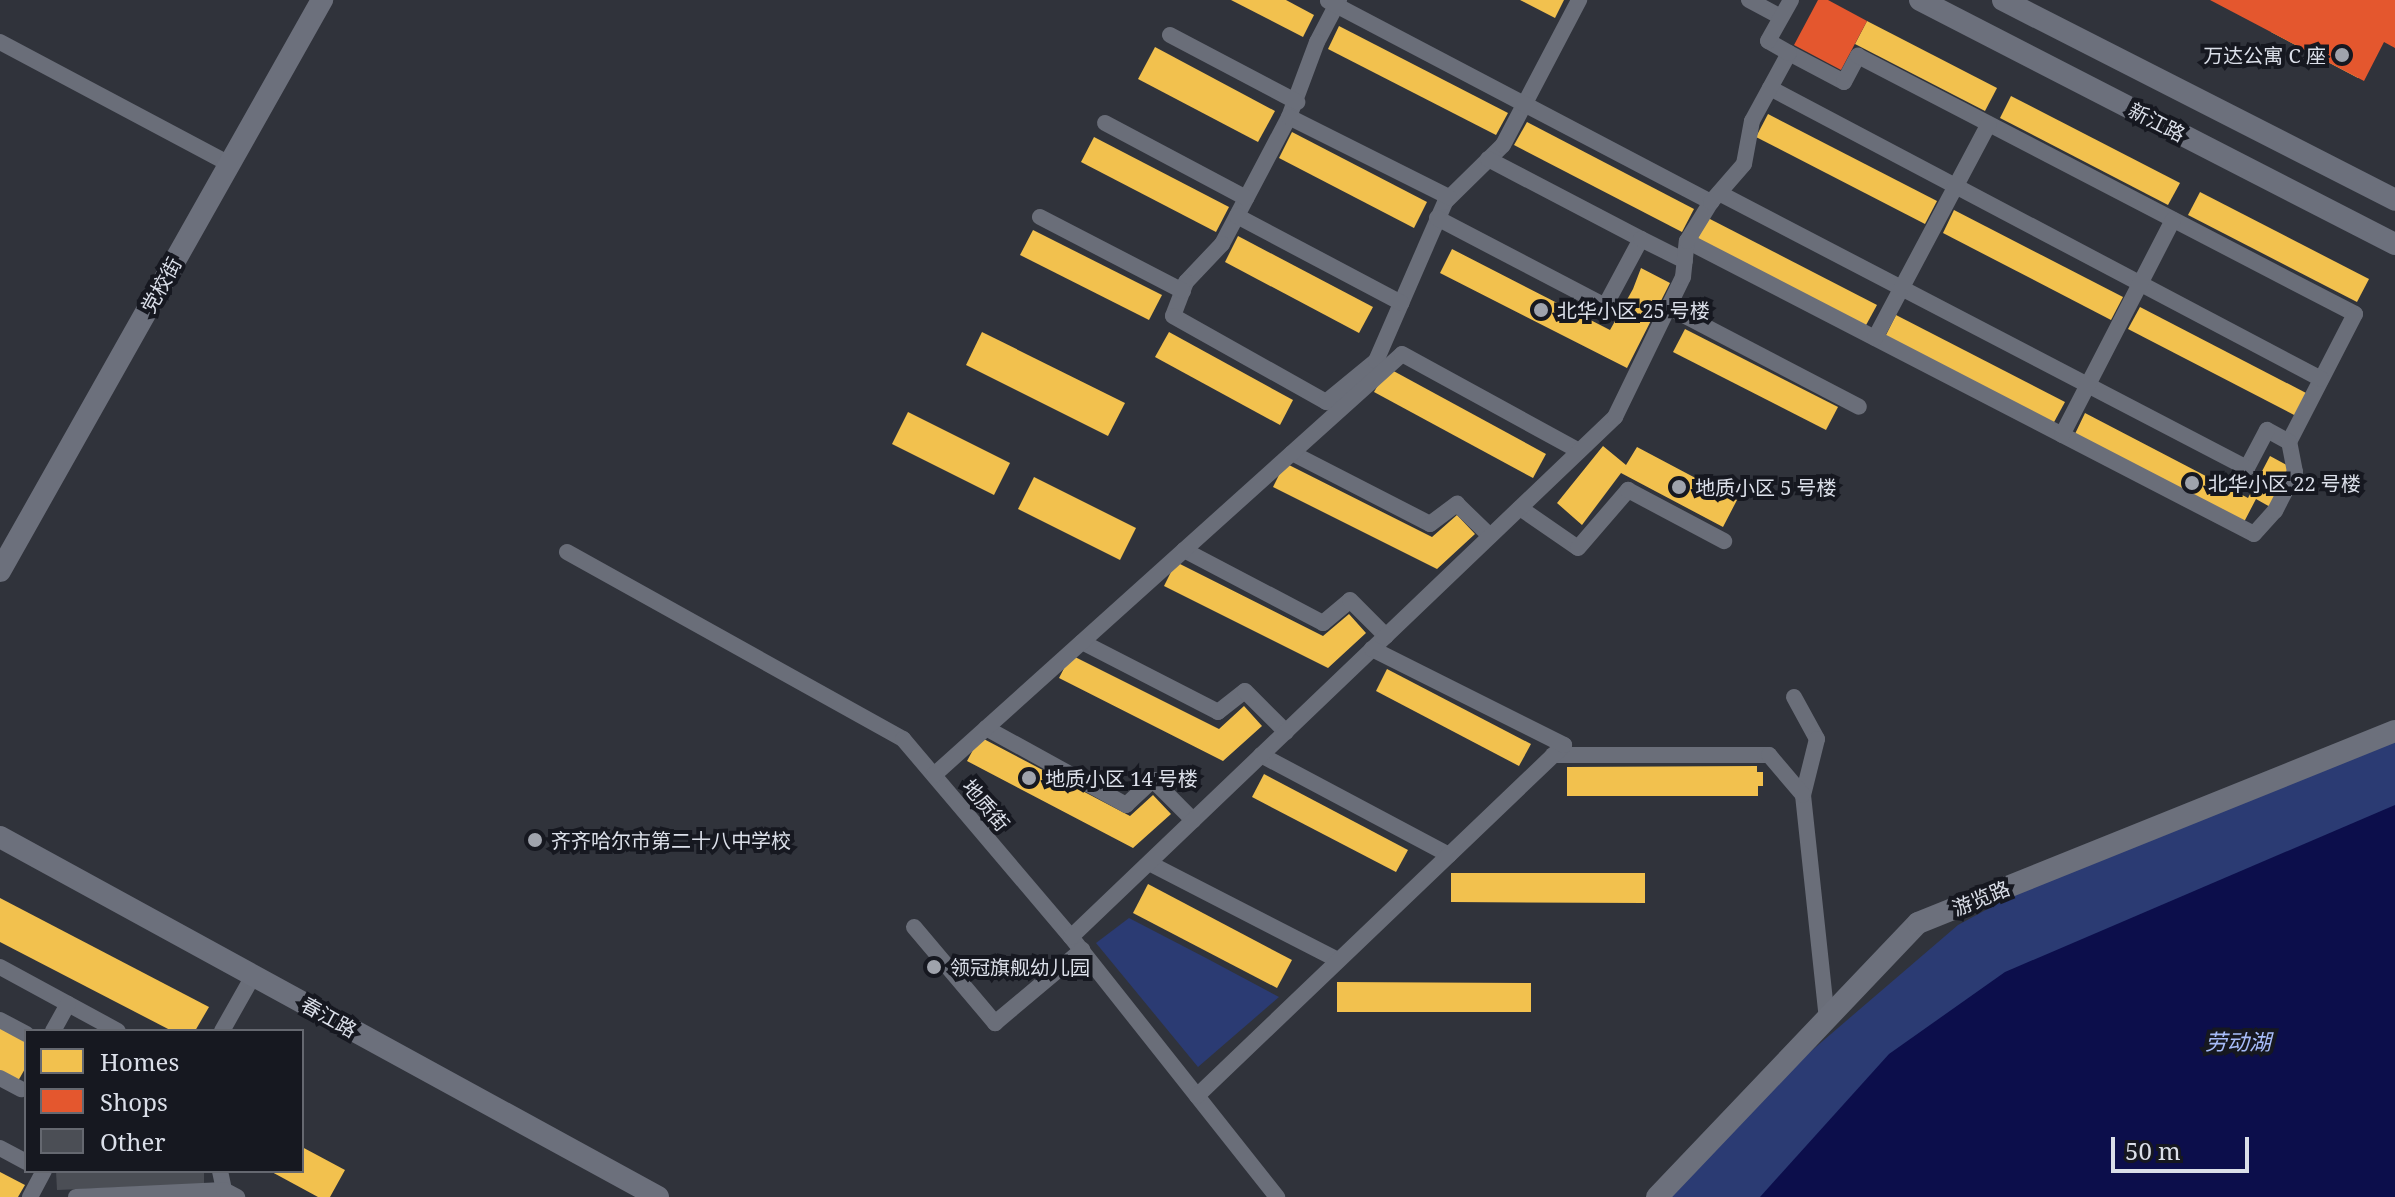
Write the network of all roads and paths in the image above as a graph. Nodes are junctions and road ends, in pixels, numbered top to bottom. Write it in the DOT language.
graph roads {
  1 [pos="322,0"];
  2 [pos="1579,0"];
  3 [pos="1749,0"];
  4 [pos="1791,0"];
  5 [pos="1920,0"];
  6 [pos="2003,0"];
  7 [pos="1334,2"];
  8 [pos="1781,17"];
  9 [pos="1170,35"];
  10 [pos="0,42"];
  11 [pos="1789,53"];
  12 [pos="1770,88"];
  13 [pos="1524,104"];
  14 [pos="1293,110"];
  15 [pos="1105,123"];
  16 [pos="1989,124"];
  17 [pos="1488,159"];
  18 [pos="229,164"];
  19 [pos="1956,186"];
  20 [pos="1449,197"];
  21 [pos="1715,197"];
  22 [pos="1246,198"];
  23 [pos="2395,200"];
  24 [pos="1237,216"];
  25 [pos="1040,217"];
  26 [pos="1437,218"];
  27 [pos="2173,220"];
  28 [pos="1641,239"];
  29 [pos="1687,241"];
  30 [pos="2395,244"];
  31 [pos="1685,261"];
  32 [pos="2140,283"];
  33 [pos="1901,288"];
  34 [pos="1183,291"];
  35 [pos="1401,303"];
  36 [pos="1670,308"];
  37 [pos="1875,338"];
  38 [pos="2321,379"];
  39 [pos="2088,385"];
  40 [pos="1859,407"];
  41 [pos="2062,435"];
  42 [pos="2289,442"];
  43 [pos="1579,451"];
  44 [pos="1292,453"];
  45 [pos="1520,508"];
  46 [pos="1490,536"];
  47 [pos="1724,541"];
  48 [pos="1184,550"];
  49 [pos="567,552"];
  50 [pos="0,571"];
  51 [pos="1386,636"];
  52 [pos="1082,642"];
  53 [pos="1372,649"];
  54 [pos="1794,697"];
  55 [pos="986,728"];
  56 [pos="2395,731"];
  57 [pos="1286,732"];
  58 [pos="1261,755"];
  59 [pos="1553,755"];
  60 [pos="934,775"];
  61 [pos="1803,795"];
  62 [pos="1193,820"];
  63 [pos="0,837"];
  64 [pos="1449,855"];
  65 [pos="1149,863"];
  66 [pos="914,927"];
  67 [pos="1077,943"];
  68 [pos="1338,960"];
  69 [pos="0,967"];
  70 [pos="253,976"];
  71 [pos="68,1004"];
  72 [pos="1827,1018"];
  73 [pos="0,1020"];
  74 [pos="54,1029"];
  75 [pos="114,1029"];
  76 [pos="223,1029"];
  77 [pos="24,1033"];
  78 [pos="0,1078"];
  79 [pos="24,1085"];
  80 [pos="0,1088"];
  81 [pos="1197,1096"];
  82 [pos="0,1148"];
  83 [pos="24,1161"];
  84 [pos="43,1173"];
  85 [pos="220,1173"];
  86 [pos="634,1191"];
  87 [pos="224,1195"];
  88 [pos="30,1197"];
  89 [pos="76,1197"];
  90 [pos="658,1197"];
  91 [pos="1277,1197"];
  92 [pos="1657,1197"];
  1 -- 18 [label="main road, 党校街"];
  2 -- 13 [label="street"];
  3 -- 8 [label="street"];
  4 -- 8 [label="street"];
  5 -- 30 [label="main road, 新江路"];
  6 -- 23 [label="main road, 新江路"];
  7 -- 13 [label="street"];
  7 -- 14 [label="street"];
  8 -- 11 [label="street"];
  9 -- 14 [label="street"];
  10 -- 18 [label="street"];
  11 -- 12 [label="street"];
  11 -- 16 [label="street"];
  12 -- 19 [label="street"];
  12 -- 21 [label="street"];
  13 -- 17 [label="street"];
  13 -- 21 [label="street"];
  14 -- 20 [label="street"];
  14 -- 22 [label="street"];
  15 -- 22 [label="street"];
  16 -- 19 [label="street"];
  16 -- 27 [label="street"];
  17 -- 20 [label="street"];
  17 -- 28 [label="street"];
  18 -- 50 [label="main road, 党校街"];
  19 -- 32 [label="street"];
  19 -- 33 [label="street"];
  20 -- 26 [label="street"];
  21 -- 29 [label="street"];
  21 -- 33 [label="street"];
  22 -- 24 [label="street"];
  24 -- 34 [label="street"];
  24 -- 35 [label="street"];
  25 -- 34 [label="street"];
  26 -- 28 [label="street"];
  26 -- 35 [label="street"];
  27 -- 32 [label="street"];
  27 -- 38 [label="street"];
  28 -- 31 [label="street"];
  29 -- 31 [label="street"];
  29 -- 37 [label="street"];
  31 -- 36 [label="street"];
  32 -- 38 [label="street"];
  32 -- 39 [label="street"];
  33 -- 37 [label="street"];
  33 -- 39 [label="street"];
  34 -- 35 [label="street"];
  36 -- 40 [label="street"];
  36 -- 43 [label="street"];
  37 -- 41 [label="street"];
  38 -- 42 [label="street"];
  39 -- 41 [label="street"];
  39 -- 42 [label="street"];
  41 -- 42 [label="street"];
  43 -- 44 [label="street"];
  43 -- 45 [label="street"];
  44 -- 46 [label="street"];
  44 -- 48 [label="street"];
  45 -- 46 [label="street"];
  45 -- 47 [label="street"];
  46 -- 51 [label="street"];
  48 -- 51 [label="street"];
  48 -- 52 [label="street"];
  49 -- 60 [label="street, 地质街"];
  51 -- 53 [label="street"];
  52 -- 55 [label="street"];
  52 -- 57 [label="street"];
  53 -- 57 [label="street"];
  53 -- 59 [label="street"];
  54 -- 61 [label="street"];
  55 -- 60 [label="street"];
  55 -- 62 [label="street"];
  56 -- 72 [label="main road, 游览路"];
  57 -- 58 [label="street"];
  58 -- 62 [label="street"];
  58 -- 64 [label="street"];
  59 -- 61 [label="street"];
  59 -- 64 [label="street"];
  60 -- 67 [label="street, 地质街"];
  61 -- 72 [label="street"];
  62 -- 65 [label="street"];
  63 -- 70 [label="main road, 春江路"];
  64 -- 68 [label="street"];
  65 -- 67 [label="street"];
  65 -- 68 [label="street"];
  66 -- 67 [label="street"];
  67 -- 81 [label="street, 地质街"];
  68 -- 81 [label="street"];
  69 -- 71 [label="street"];
  70 -- 76 [label="street"];
  70 -- 86 [label="main road, 春江路"];
  71 -- 74 [label="street"];
  71 -- 75 [label="street"];
  72 -- 92 [label="main road, 游览路"];
  73 -- 77 [label="street"];
  78 -- 79 [label="street"];
  79 -- 80 [label="street"];
  81 -- 91 [label="street, 地质街"];
  82 -- 83 [label="street"];
  84 -- 88 [label="street"];
  85 -- 87 [label="street"];
  86 -- 90 [label="main road, 春江路"];
  87 -- 89 [label="street"];
}
